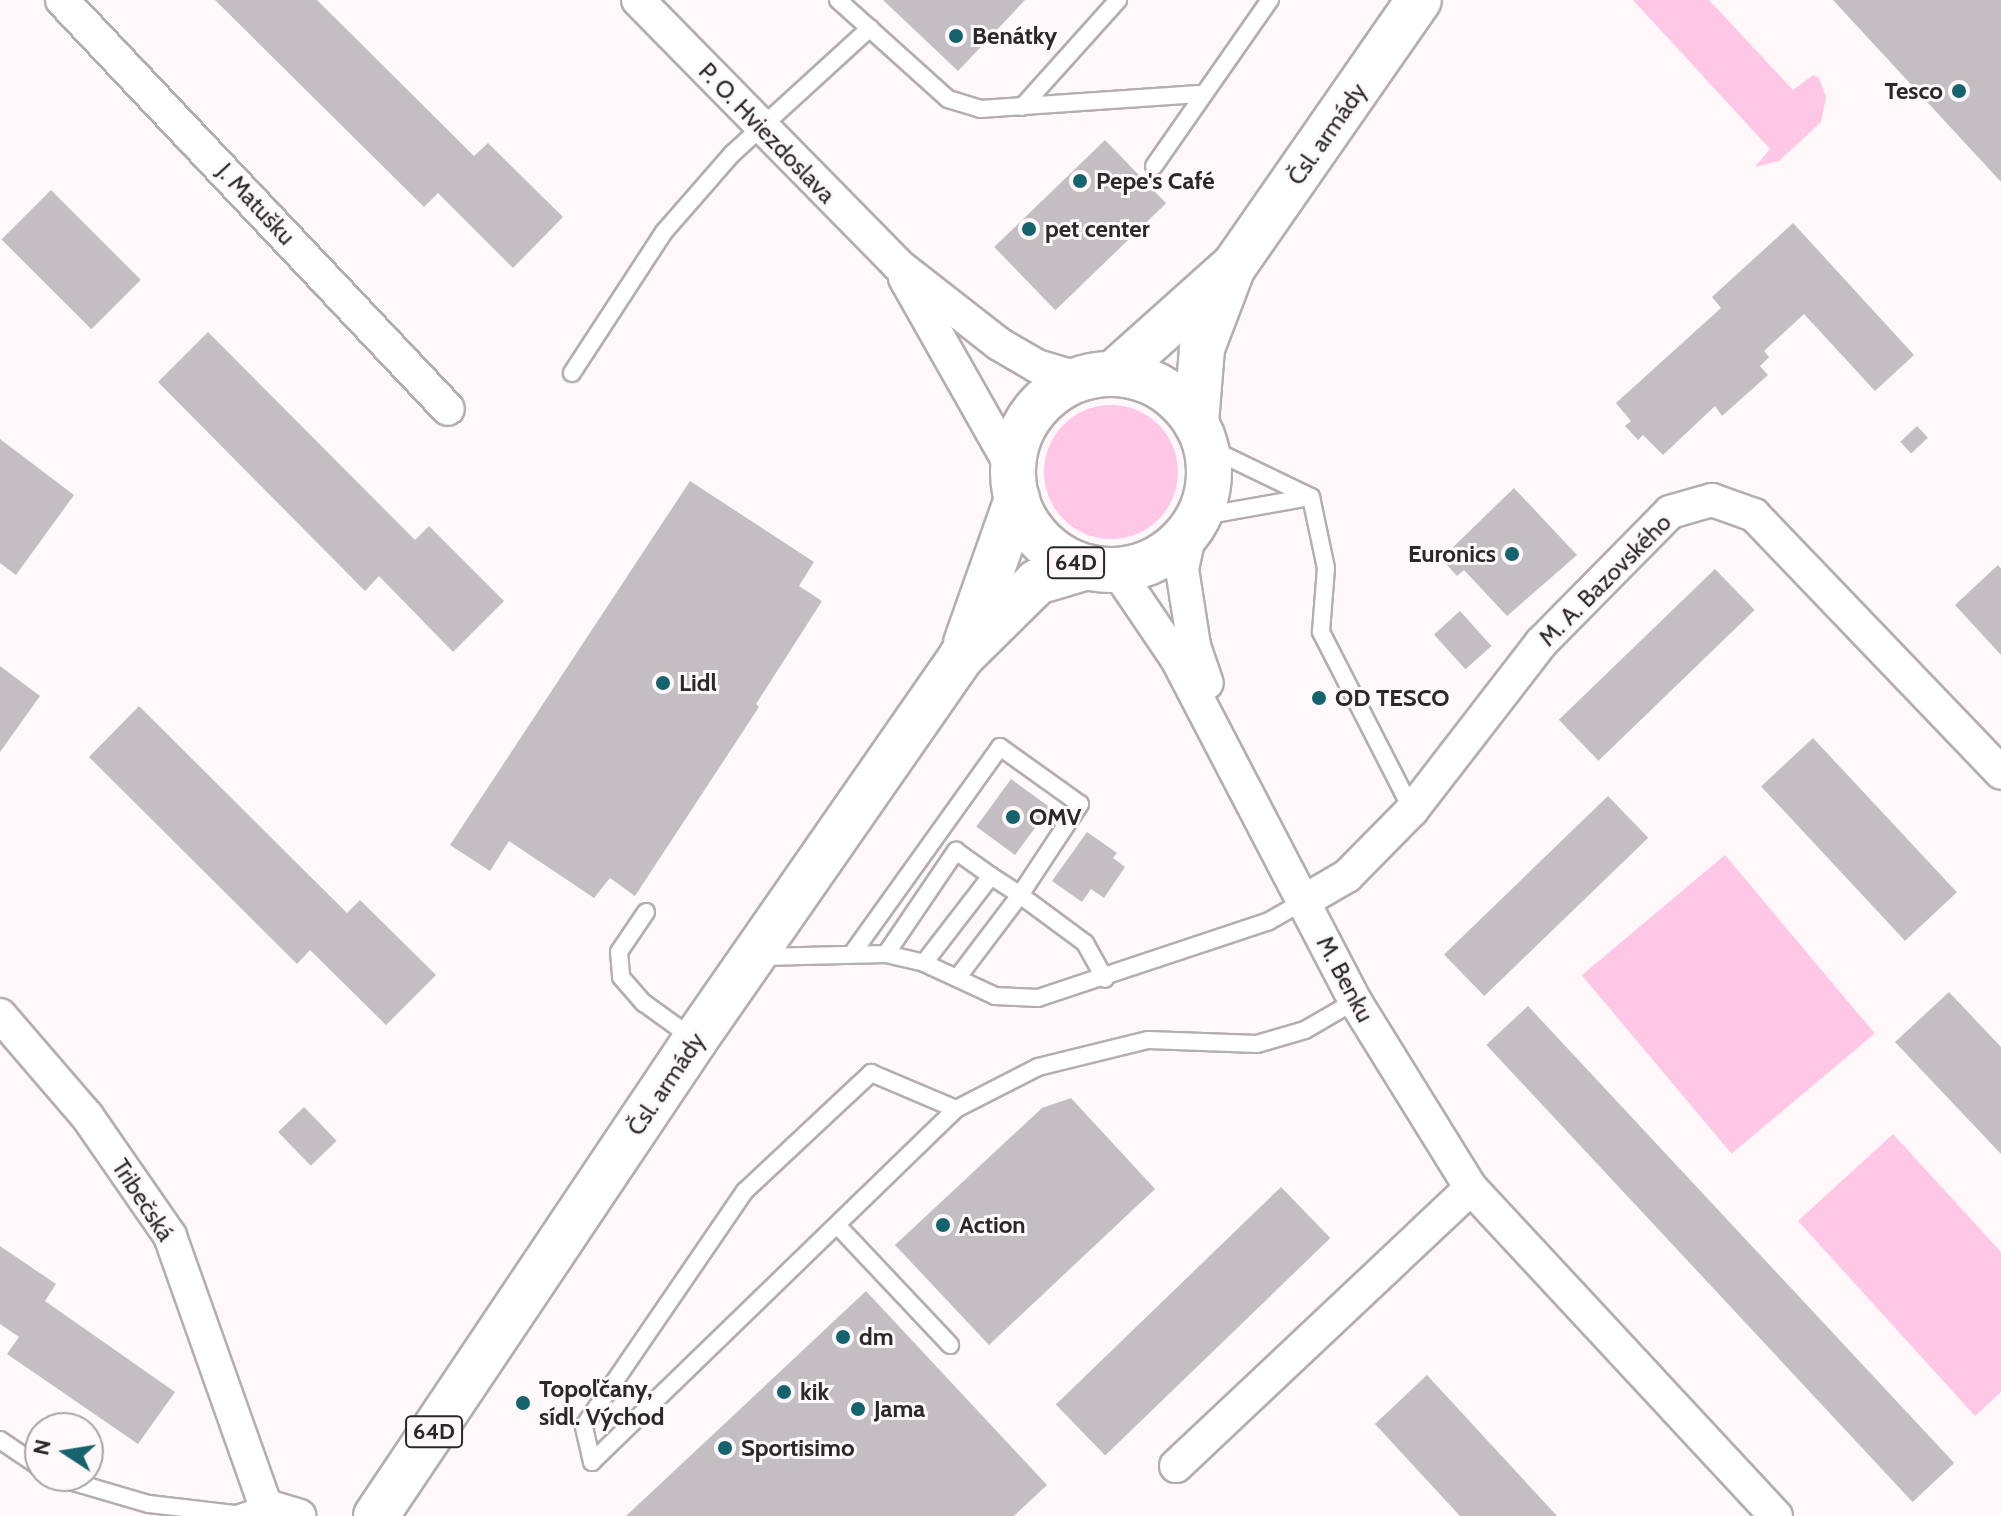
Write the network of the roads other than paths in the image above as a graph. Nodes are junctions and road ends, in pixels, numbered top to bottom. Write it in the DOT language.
graph roads {
  1 [pos="638,0"];
  2 [pos="838,0"];
  3 [pos="1118,0"];
  4 [pos="1270,0"];
  5 [pos="1419,0"];
  6 [pos="80,6"];
  7 [pos="870,28"];
  8 [pos="1202,94"];
  9 [pos="1022,107"];
  10 [pos="761,127"];
  11 [pos="1154,166"];
  12 [pos="898,265"];
  13 [pos="1234,266"];
  14 [pos="572,373"];
  15 [pos="1097,376"];
  16 [pos="448,409"];
  17 [pos="1200,435"];
  18 [pos="1015,484"];
  19 [pos="1311,497"];
  20 [pos="1194,522"];
  21 [pos="1102,568"];
  22 [pos="961,657"];
  23 [pos="1234,762"];
  24 [pos="2001,773"];
  25 [pos="1412,810"];
  26 [pos="991,876"];
  27 [pos="1020,895"];
  28 [pos="1304,901"];
  29 [pos="646,912"];
  30 [pos="854,951"];
  31 [pos="886,954"];
  32 [pos="752,957"];
  33 [pos="924,963"];
  34 [pos="958,977"];
  35 [pos="1105,979"];
  36 [pos="1355,1001"];
  37 [pos="0,1015"];
  38 [pos="695,1040"];
  39 [pos="956,1109"];
  40 [pos="1471,1188"];
  41 [pos="837,1225"];
  42 [pos="950,1345"];
  43 [pos="0,1440"];
  44 [pos="24,1456"];
  45 [pos="1176,1466"];
  46 [pos="104,1491"];
  47 [pos="266,1510"];
  48 [pos="299,1516"];
  49 [pos="376,1516"];
  50 [pos="1776,1516"];
  1 -- 10 [label="street, P. O. Hviezdoslava"];
  2 -- 7 [label="lane"];
  3 -- 9 [label="lane"];
  4 -- 8 [label="lane"];
  5 -- 13 [label="main road, Čsl. armády / 64D"];
  6 -- 16 [label="street, J. Matušku"];
  7 -- 9 [label="lane"];
  7 -- 10 [label="lane"];
  8 -- 9 [label="lane"];
  8 -- 11 [label="lane"];
  10 -- 12 [label="street, P. O. Hviezdoslava"];
  10 -- 14 [label="lane"];
  12 -- 15 [label="street, P. O. Hviezdoslava"];
  12 -- 18 [label="street, P. O. Hviezdoslava"];
  13 -- 15 [label="main road, 64D"];
  13 -- 17 [label="main road, 64D"];
  15 -- 17 [label="main road"];
  15 -- 18 [label="main road, 64D"];
  17 -- 19 [label="lane"];
  17 -- 20 [label="main road, 64D"];
  18 -- 21 [label="main road, 64D"];
  18 -- 22 [label="main road, Čsl. armády / 64D"];
  19 -- 20 [label="lane"];
  19 -- 25 [label="lane"];
  20 -- 21 [label="main road, 64D"];
  20 -- 23 [label="street, M. Benku"];
  21 -- 22 [label="main road, Čsl. armády / 64D"];
  21 -- 23 [label="street, M. Benku"];
  22 -- 32 [label="main road, Čsl. armády / 64D"];
  23 -- 28 [label="street, M. Benku"];
  24 -- 25 [label="street, M. A. Bazovského"];
  25 -- 28 [label="street, M. A. Bazovského"];
  26 -- 27 [label="lane"];
  26 -- 31 [label="lane"];
  26 -- 33 [label="lane"];
  27 -- 30 [label="lane"];
  27 -- 34 [label="lane"];
  27 -- 35 [label="lane"];
  28 -- 35 [label="lane"];
  28 -- 36 [label="street, M. Benku"];
  29 -- 38 [label="lane"];
  30 -- 31 [label="lane"];
  30 -- 32 [label="lane"];
  31 -- 33 [label="lane"];
  32 -- 38 [label="main road, Čsl. armády / 64D"];
  33 -- 34 [label="lane"];
  34 -- 35 [label="lane"];
  36 -- 39 [label="lane"];
  36 -- 40 [label="street, M. Benku"];
  37 -- 47 [label="street, Tribečská"];
  38 -- 49 [label="main road, Čsl. armády / 64D"];
  39 -- 41 [label="lane"];
  39 -- 41 [label="lane"];
  40 -- 45 [label="street"];
  40 -- 50 [label="street, M. Benku"];
  41 -- 42 [label="lane"];
  43 -- 44 [label="lane"];
  46 -- 47 [label="lane"];
  47 -- 48 [label="street"];
}
